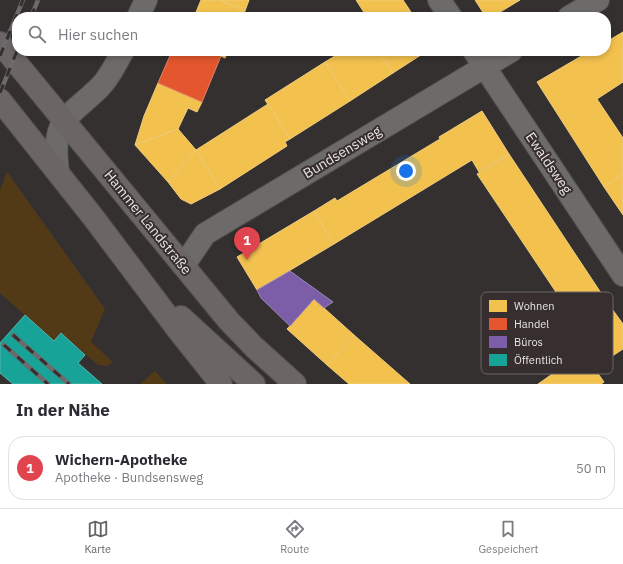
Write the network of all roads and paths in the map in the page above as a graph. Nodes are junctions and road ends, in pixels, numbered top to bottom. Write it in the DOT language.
graph roads {
  1 [pos="146,0"];
  2 [pos="439,0"];
  3 [pos="598,0"];
  4 [pos="140,12"];
  5 [pos="447,12"];
  6 [pos="578,12"];
  7 [pos="4,48"];
  8 [pos="120,56"];
  9 [pos="491,56"];
  10 [pos="479,59"];
  11 [pos="0,100"];
  12 [pos="64,120"];
  13 [pos="58,172"];
  14 [pos="184,265"];
  15 [pos="623,275"];
  16 [pos="138,278"];
  17 [pos="221,384"];
  18 [pos="254,384"];
  19 [pos="295,384"];
  1 -- 4 [label="street"];
  2 -- 5 [label="street"];
  3 -- 6 [label="street"];
  7 -- 12 [label="main road, Hammer Landstraße"];
  8 -- 12 [label="street"];
  9 -- 10 [label="street, Bundsensweg"];
  10 -- 14 [label="street, Bundsensweg"];
  10 -- 15 [label="street, Ewaldsweg"];
  11 -- 13 [label="main road"];
  12 -- 13 [label="street"];
  12 -- 14 [label="main road, Hammer Landstraße"];
  13 -- 16 [label="main road"];
  14 -- 19 [label="main road, Hammer Landstraße"];
  16 -- 17 [label="main road"];
  16 -- 18 [label="main road"];
}
